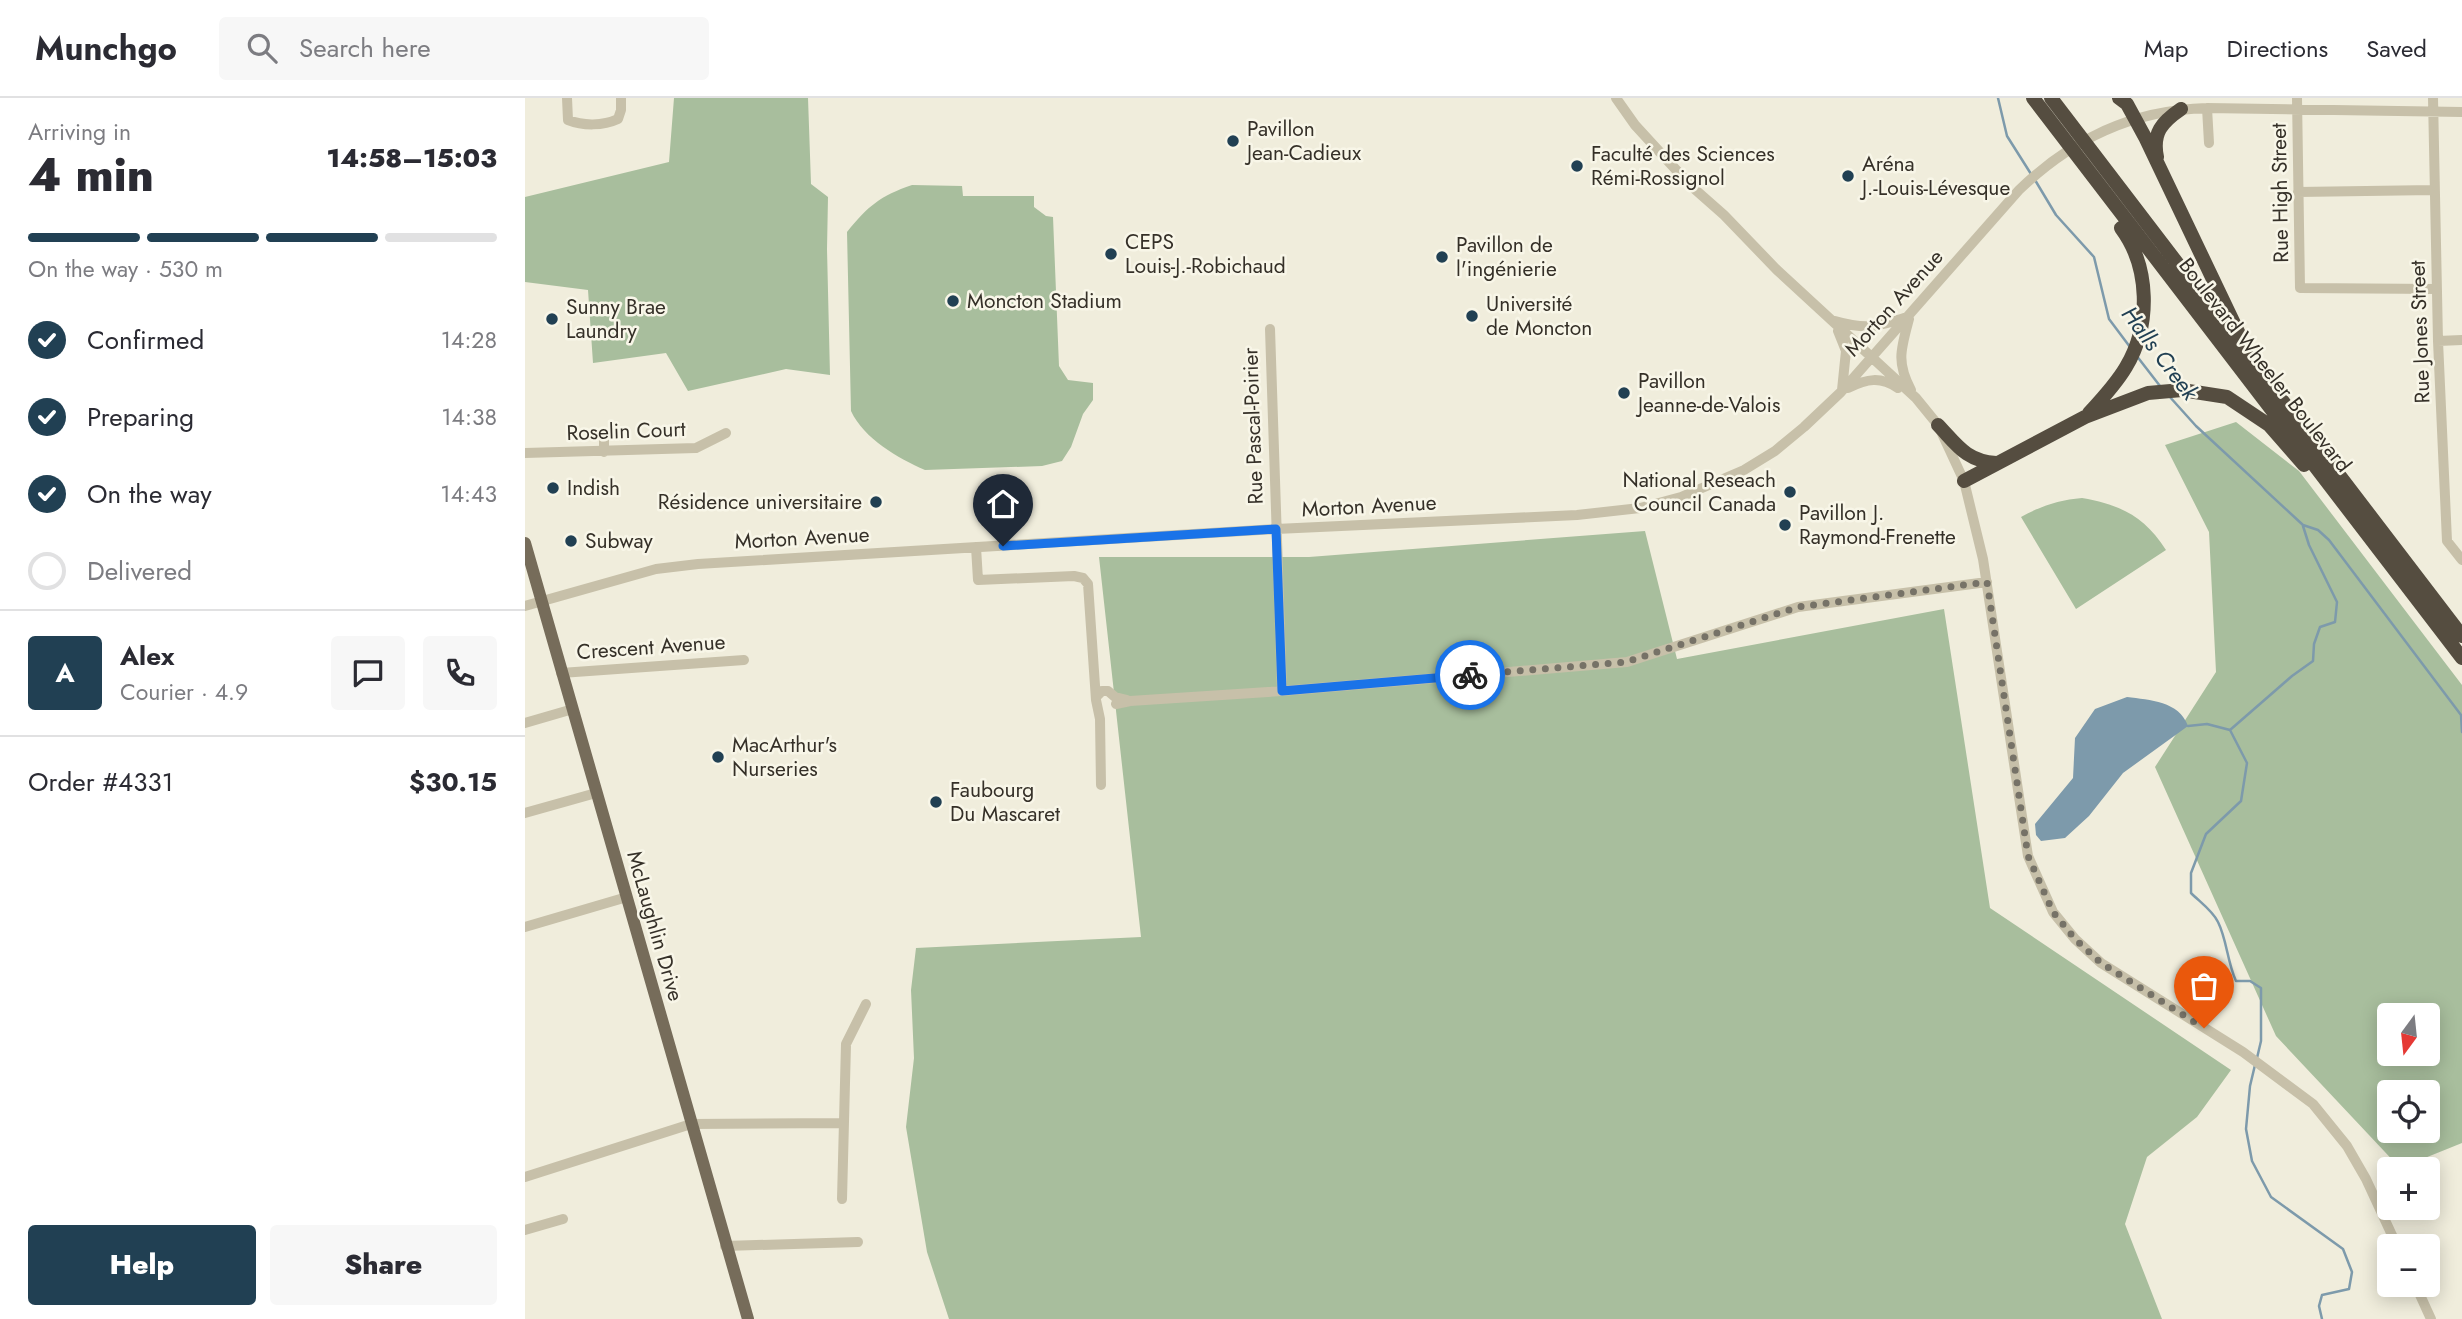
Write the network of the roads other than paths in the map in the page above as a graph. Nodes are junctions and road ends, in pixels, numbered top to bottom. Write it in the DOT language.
graph roads {
  1 [pos="567,98"];
  2 [pos="621,98"];
  3 [pos="1616,98"];
  4 [pos="2031,98"];
  5 [pos="2051,98"];
  6 [pos="2119,98"];
  7 [pos="2297,98"];
  8 [pos="2433,98"];
  9 [pos="2207,108"];
  10 [pos="2181,109"];
  11 [pos="2298,110"];
  12 [pos="2433,112"];
  13 [pos="2462,112"];
  14 [pos="2133,118"];
  15 [pos="2210,143"];
  16 [pos="2159,165"];
  17 [pos="2434,190"];
  18 [pos="2298,192"];
  19 [pos="2437,289"];
  20 [pos="1910,316"];
  21 [pos="1831,320"];
  22 [pos="1270,329"];
  23 [pos="2462,340"];
  24 [pos="2438,341"];
  25 [pos="1873,357"];
  26 [pos="1842,392"];
  27 [pos="1916,398"];
  28 [pos="2085,417"];
  29 [pos="1938,425"];
  30 [pos="726,433"];
  31 [pos="604,436"];
  32 [pos="604,452"];
  33 [pos="525,453"];
  34 [pos="1998,463"];
  35 [pos="1964,481"];
  36 [pos="1276,529"];
  37 [pos="2382,532"];
  38 [pos="525,543"];
  39 [pos="976,547"];
  40 [pos="2462,560"];
  41 [pos="2389,561"];
  42 [pos="1987,582"];
  43 [pos="541,601"];
  44 [pos="525,606"];
  45 [pos="2462,636"];
  46 [pos="2462,658"];
  47 [pos="744,660"];
  48 [pos="561,673"];
  49 [pos="1282,691"];
  50 [pos="1104,702"];
  51 [pos="573,709"];
  52 [pos="525,723"];
  53 [pos="1101,785"];
  54 [pos="596,793"];
  55 [pos="525,813"];
  56 [pos="627,897"];
  57 [pos="525,927"];
  58 [pos="866,1004"];
  59 [pos="844,1123"];
  60 [pos="691,1124"];
  61 [pos="525,1177"];
  62 [pos="842,1199"];
  63 [pos="563,1219"];
  64 [pos="525,1230"];
  65 [pos="2391,1234"];
  66 [pos="858,1242"];
  67 [pos="725,1246"];
  68 [pos="2421,1297"];
  69 [pos="748,1319"];
  70 [pos="2431,1319"];
  1 -- 2 [label="street"];
  3 -- 21 [label="street"];
  4 -- 28 [label="highway"];
  4 -- 41 [label="highway, Boulevard Wheeler Boulevard"];
  5 -- 37 [label="highway, Boulevard Wheeler Boulevard"];
  6 -- 14 [label="highway"];
  7 -- 11 [label="street, Rue High Street"];
  8 -- 12 [label="street, Rue Jones Street"];
  9 -- 10 [label="street, Morton Avenue"];
  9 -- 11 [label="street, Morton Avenue"];
  9 -- 15 [label="street"];
  10 -- 14 [label="street, Morton Avenue"];
  10 -- 16 [label="highway"];
  11 -- 12 [label="street, Morton Avenue"];
  11 -- 18 [label="street, Rue High Street"];
  12 -- 13 [label="street, Morton Avenue"];
  12 -- 17 [label="street, Rue Jones Street"];
  14 -- 16 [label="highway"];
  14 -- 20 [label="street, Morton Avenue"];
  16 -- 37 [label="highway"];
  17 -- 18 [label="street"];
  17 -- 19 [label="street, Rue Jones Street"];
  18 -- 19 [label="street, Rue High Street"];
  19 -- 24 [label="street, Rue Jones Street"];
  20 -- 21 [label="street"];
  20 -- 25 [label="street, Morton Avenue"];
  20 -- 27 [label="street"];
  21 -- 25 [label="street"];
  21 -- 26 [label="street"];
  22 -- 36 [label="street, Rue Pascal-Poirier"];
  23 -- 24 [label="street"];
  24 -- 40 [label="street, Rue Jones Street"];
  25 -- 26 [label="street, Morton Avenue"];
  25 -- 27 [label="street"];
  26 -- 27 [label="street"];
  26 -- 36 [label="street, Morton Avenue"];
  27 -- 29 [label="street"];
  28 -- 34 [label="highway"];
  28 -- 41 [label="highway"];
  29 -- 34 [label="highway"];
  29 -- 35 [label="street"];
  30 -- 32 [label="street, Roselin Court"];
  31 -- 32 [label="street"];
  32 -- 33 [label="street, Roselin Court"];
  34 -- 35 [label="highway"];
  35 -- 42 [label="street"];
  36 -- 39 [label="street, Morton Avenue"];
  36 -- 49 [label="street, Rue Pascal-Poirier"];
  37 -- 45 [label="highway, Boulevard Wheeler Boulevard"];
  38 -- 43 [label="main road, McLaughlin Drive"];
  39 -- 43 [label="street, Morton Avenue"];
  39 -- 50 [label="street"];
  41 -- 46 [label="highway, Boulevard Wheeler Boulevard"];
  42 -- 49 [label="street"];
  42 -- 65 [label="street"];
  43 -- 44 [label="street, Morton Avenue"];
  43 -- 48 [label="main road, McLaughlin Drive"];
  47 -- 48 [label="street, Crescent Avenue"];
  48 -- 51 [label="main road, McLaughlin Drive"];
  49 -- 50 [label="street"];
  50 -- 53 [label="street"];
  51 -- 52 [label="street"];
  51 -- 54 [label="main road, McLaughlin Drive"];
  54 -- 55 [label="street"];
  54 -- 56 [label="main road, McLaughlin Drive"];
  56 -- 57 [label="street"];
  56 -- 60 [label="main road, McLaughlin Drive"];
  58 -- 59 [label="street"];
  59 -- 60 [label="street"];
  59 -- 62 [label="street"];
  60 -- 61 [label="street"];
  60 -- 67 [label="main road, McLaughlin Drive"];
  63 -- 64 [label="street"];
  66 -- 67 [label="street"];
  67 -- 69 [label="main road, McLaughlin Drive"];
  68 -- 70 [label="street"];
}
